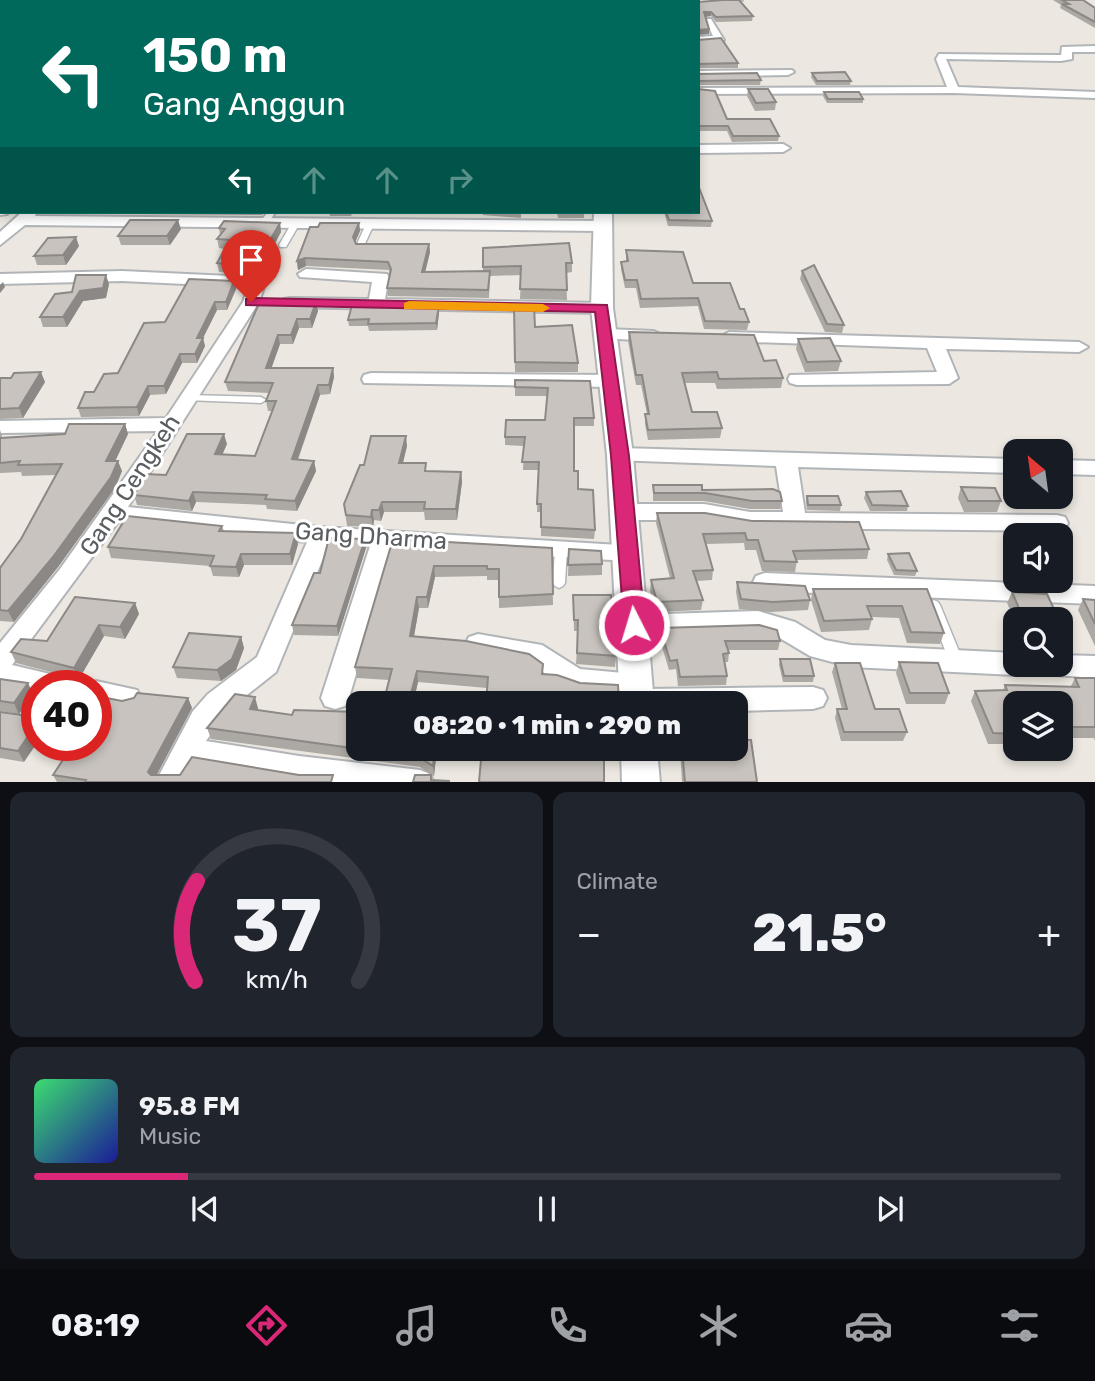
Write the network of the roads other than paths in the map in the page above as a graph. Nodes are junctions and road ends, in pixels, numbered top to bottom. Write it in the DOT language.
graph roads {
  1 [pos="737,0"];
  2 [pos="700,1"];
  3 [pos="708,21"];
  4 [pos="700,40"];
  5 [pos="732,48"];
  6 [pos="700,49"];
  7 [pos="1095,49"];
  8 [pos="1061,58"];
  9 [pos="1095,60"];
  10 [pos="996,69"];
  11 [pos="788,72"];
  12 [pos="700,74"];
  13 [pos="950,79"];
  14 [pos="1095,83"];
  15 [pos="700,91"];
  16 [pos="1095,95"];
  17 [pos="783,148"];
  18 [pos="700,149"];
  19 [pos="25,216"];
  20 [pos="267,217"];
  21 [pos="603,219"];
  22 [pos="296,223"];
  23 [pos="370,224"];
  24 [pos="0,240"];
  25 [pos="283,245"];
  26 [pos="360,246"];
  27 [pos="306,274"];
  28 [pos="0,279"];
  29 [pos="265,302"];
  30 [pos="376,305"];
  31 [pos="604,321"];
  32 [pos="675,336"];
  33 [pos="716,337"];
  34 [pos="934,342"];
  35 [pos="1079,347"];
  36 [pos="372,379"];
  37 [pos="797,379"];
  38 [pos="611,381"];
  39 [pos="188,398"];
  40 [pos="261,400"];
  41 [pos="170,424"];
  42 [pos="0,427"];
  43 [pos="620,456"];
  44 [pos="786,460"];
  45 [pos="1003,466"];
  46 [pos="1073,467"];
  47 [pos="1095,468"];
  48 [pos="625,512"];
  49 [pos="115,513"];
  50 [pos="796,521"];
  51 [pos="1057,523"];
  52 [pos="321,534"];
  53 [pos="384,538"];
  54 [pos="561,548"];
  55 [pos="628,552"];
  56 [pos="765,582"];
  57 [pos="559,583"];
  58 [pos="1095,595"];
  59 [pos="934,606"];
  60 [pos="634,625"];
  61 [pos="478,644"];
  62 [pos="0,661"];
  63 [pos="956,661"];
  64 [pos="1003,663"];
  65 [pos="1073,666"];
  66 [pos="1095,667"];
  67 [pos="0,673"];
  68 [pos="21,678"];
  69 [pos="619,691"];
  70 [pos="637,691"];
  71 [pos="112,695"];
  72 [pos="748,697"];
  73 [pos="127,698"];
  74 [pos="335,698"];
  75 [pos="813,698"];
  76 [pos="187,750"];
  77 [pos="639,761"];
  78 [pos="169,782"];
  79 [pos="420,782"];
  80 [pos="640,782"];
  1 -- 2 [label="street"];
  3 -- 4 [label="street"];
  5 -- 6 [label="street"];
  7 -- 8 [label="street"];
  8 -- 9 [label="street"];
  8 -- 13 [label="street"];
  10 -- 13 [label="street"];
  11 -- 12 [label="street"];
  13 -- 14 [label="street"];
  13 -- 15 [label="street"];
  13 -- 16 [label="street"];
  17 -- 18 [label="street"];
  19 -- 20 [label="street"];
  19 -- 24 [label="street"];
  20 -- 22 [label="street"];
  21 -- 23 [label="street"];
  21 -- 31 [label="street"];
  22 -- 23 [label="street"];
  22 -- 25 [label="lane"];
  23 -- 26 [label="lane"];
  27 -- 30 [label="street"];
  28 -- 29 [label="street"];
  29 -- 30 [label="street"];
  29 -- 39 [label="street, Gang Cengkeh"];
  30 -- 31 [label="street"];
  31 -- 32 [label="street"];
  31 -- 38 [label="street"];
  33 -- 34 [label="street"];
  34 -- 35 [label="street"];
  34 -- 37 [label="street"];
  36 -- 38 [label="street"];
  38 -- 43 [label="street"];
  39 -- 40 [label="lane"];
  39 -- 41 [label="street, Gang Cengkeh"];
  41 -- 42 [label="street"];
  41 -- 49 [label="street, Gang Cengkeh"];
  43 -- 44 [label="street"];
  43 -- 48 [label="street"];
  44 -- 45 [label="street"];
  44 -- 50 [label="street"];
  46 -- 47 [label="street"];
  48 -- 50 [label="street"];
  48 -- 55 [label="street"];
  49 -- 52 [label="street, Gang Dharma"];
  49 -- 62 [label="street, Gang Cengkeh"];
  50 -- 51 [label="street"];
  52 -- 53 [label="street, Gang Dharma"];
  52 -- 76 [label="street"];
  53 -- 54 [label="street, Gang Dharma"];
  53 -- 74 [label="street"];
  54 -- 55 [label="street, Gang Dharma"];
  54 -- 57 [label="lane"];
  55 -- 60 [label="street"];
  56 -- 58 [label="street"];
  59 -- 63 [label="lane"];
  60 -- 63 [label="street"];
  60 -- 70 [label="street"];
  61 -- 69 [label="street"];
  63 -- 64 [label="street"];
  65 -- 66 [label="street"];
  67 -- 68 [label="street"];
  71 -- 73 [label="street"];
  72 -- 75 [label="street"];
  76 -- 78 [label="street"];
  76 -- 79 [label="street"];
  77 -- 80 [label="street"];
}
